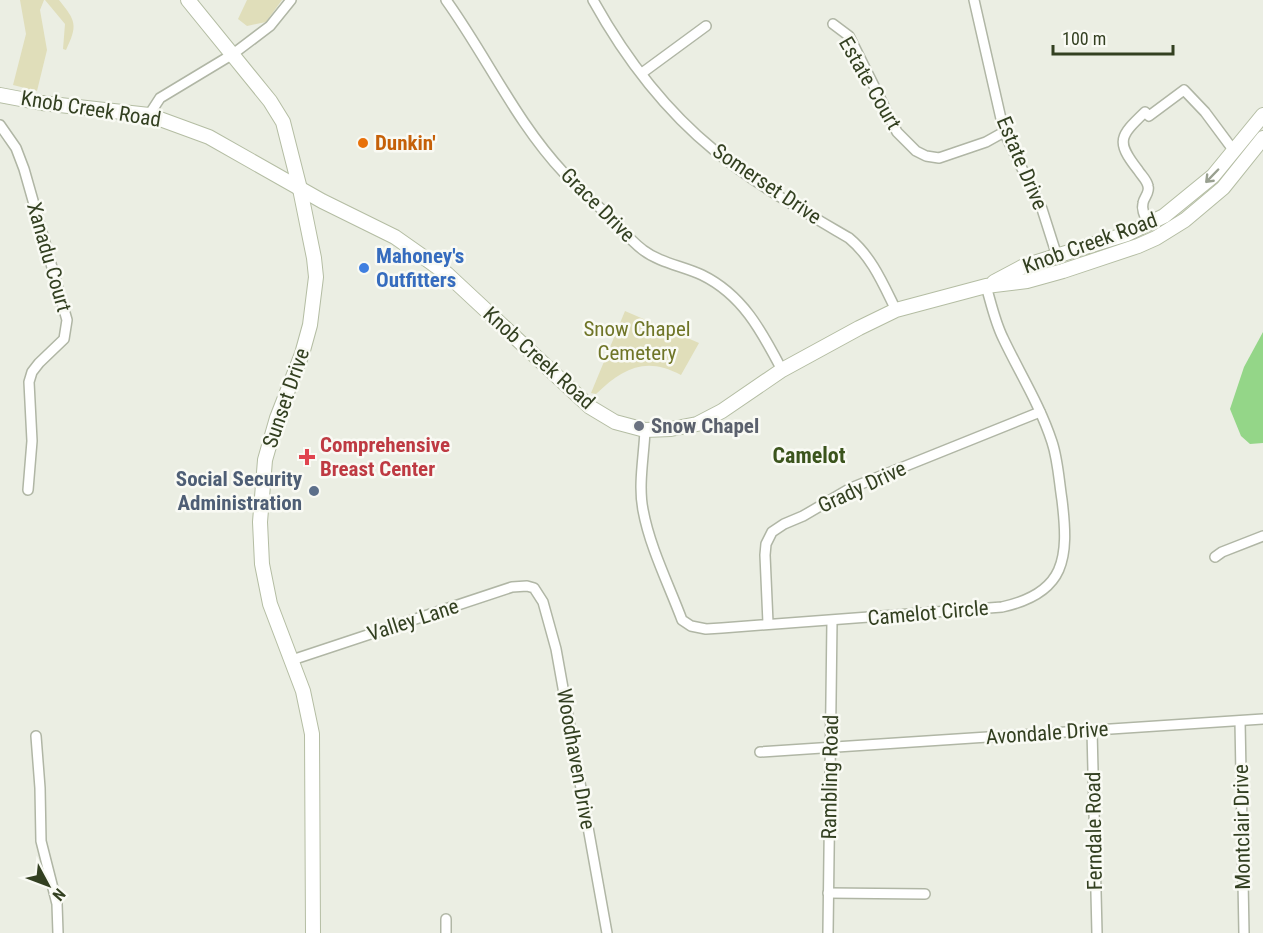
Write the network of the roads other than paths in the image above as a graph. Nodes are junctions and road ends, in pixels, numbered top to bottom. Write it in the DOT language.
graph roads {
  1 [pos="188,0"];
  2 [pos="291,0"];
  3 [pos="446,0"];
  4 [pos="593,0"];
  5 [pos="974,0"];
  6 [pos="833,24"];
  7 [pos="705,26"];
  8 [pos="233,54"];
  9 [pos="642,73"];
  10 [pos="0,95"];
  11 [pos="149,115"];
  12 [pos="1263,115"];
  13 [pos="0,125"];
  14 [pos="1004,132"];
  15 [pos="1263,138"];
  16 [pos="1240,156"];
  17 [pos="300,189"];
  18 [pos="1153,231"];
  19 [pos="1057,255"];
  20 [pos="1085,264"];
  21 [pos="1027,281"];
  22 [pos="986,286"];
  23 [pos="896,310"];
  24 [pos="783,370"];
  25 [pos="1040,411"];
  26 [pos="645,430"];
  27 [pos="28,490"];
  28 [pos="1263,536"];
  29 [pos="1215,557"];
  30 [pos="534,588"];
  31 [pos="832,621"];
  32 [pos="768,623"];
  33 [pos="292,660"];
  34 [pos="1263,719"];
  35 [pos="1240,721"];
  36 [pos="1092,730"];
  37 [pos="36,736"];
  38 [pos="830,748"];
  39 [pos="760,752"];
  40 [pos="828,893"];
  41 [pos="925,894"];
  42 [pos="446,919"];
  43 [pos="58,933"];
  44 [pos="312,933"];
  45 [pos="446,933"];
  46 [pos="608,933"];
  47 [pos="828,933"];
  48 [pos="1097,933"];
  49 [pos="1244,933"];
  1 -- 8 [label="main road, Sunset Drive"];
  2 -- 8 [label="street"];
  3 -- 24 [label="street, Grace Drive"];
  4 -- 9 [label="street, Somerset Drive"];
  5 -- 14 [label="street, Estate Drive"];
  6 -- 14 [label="street, Estate Court"];
  7 -- 9 [label="street"];
  8 -- 11 [label="street"];
  8 -- 17 [label="main road, Sunset Drive"];
  9 -- 23 [label="street, Somerset Drive"];
  10 -- 11 [label="main road, Knob Creek Road"];
  11 -- 17 [label="main road, Knob Creek Road"];
  12 -- 16 [label="main road, Knob Creek Road"];
  13 -- 27 [label="street, Xanadu Court"];
  14 -- 19 [label="street, Estate Drive"];
  15 -- 16 [label="main road, Knob Creek Road"];
  16 -- 18 [label="main road, Knob Creek Road"];
  16 -- 18 [label="street"];
  17 -- 26 [label="main road, Knob Creek Road"];
  17 -- 33 [label="main road, Sunset Drive"];
  18 -- 19 [label="main road, Knob Creek Road"];
  18 -- 20 [label="main road, Knob Creek Road"];
  19 -- 20 [label="main road"];
  19 -- 21 [label="main road"];
  19 -- 22 [label="main road, Knob Creek Road"];
  20 -- 21 [label="main road, Knob Creek Road"];
  21 -- 22 [label="main road, Knob Creek Road"];
  22 -- 23 [label="main road, Knob Creek Road"];
  22 -- 25 [label="street, Camelot Circle"];
  23 -- 24 [label="main road, Knob Creek Road"];
  24 -- 26 [label="main road, Knob Creek Road"];
  25 -- 31 [label="street, Camelot Circle"];
  25 -- 32 [label="street, Grady Drive"];
  26 -- 32 [label="street, Camelot Circle"];
  28 -- 29 [label="street"];
  30 -- 33 [label="street, Valley Lane"];
  30 -- 46 [label="street, Woodhaven Drive"];
  31 -- 32 [label="street, Camelot Circle"];
  31 -- 38 [label="street, Rambling Road"];
  33 -- 44 [label="main road, Sunset Drive"];
  34 -- 35 [label="street, Avondale Drive"];
  35 -- 36 [label="street, Avondale Drive"];
  35 -- 49 [label="street, Montclair Drive"];
  36 -- 38 [label="street, Avondale Drive"];
  36 -- 48 [label="street, Ferndale Road"];
  37 -- 43 [label="street"];
  38 -- 39 [label="street, Avondale Drive"];
  38 -- 40 [label="street, Rambling Road"];
  40 -- 41 [label="street"];
  40 -- 47 [label="street, Rambling Road"];
  42 -- 45 [label="street"];
}
